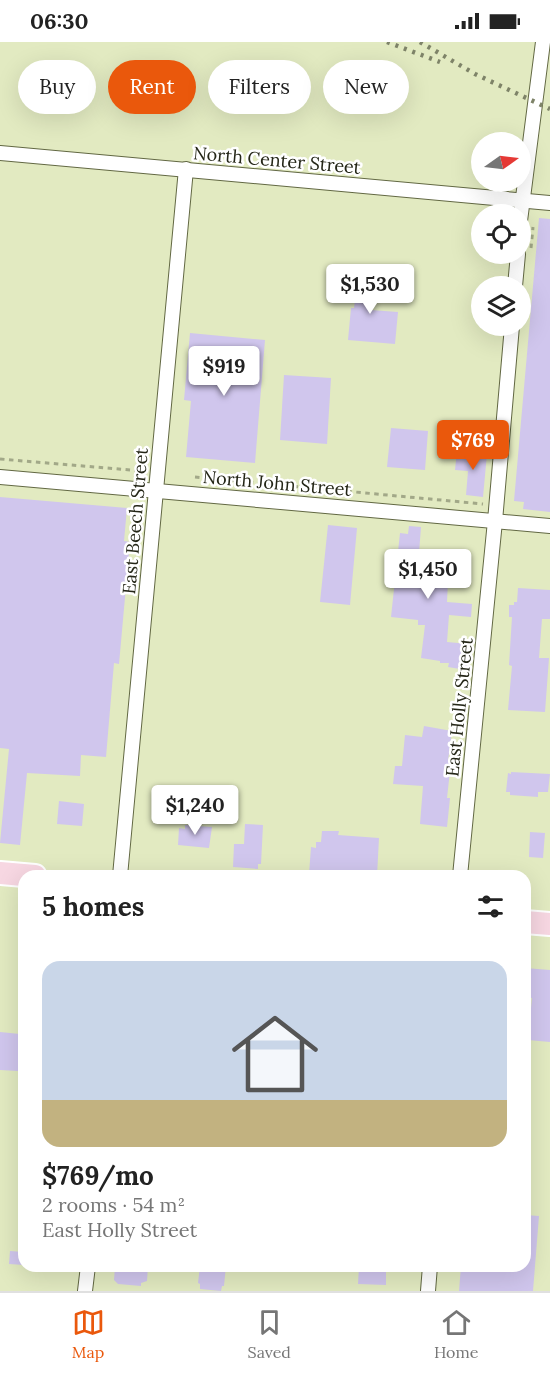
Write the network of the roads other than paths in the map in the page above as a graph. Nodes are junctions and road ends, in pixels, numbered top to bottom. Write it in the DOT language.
graph roads {
  1 [pos="543,42"];
  2 [pos="0,153"];
  3 [pos="186,170"];
  4 [pos="522,200"];
  5 [pos="550,203"];
  6 [pos="522,204"];
  7 [pos="511,336"];
  8 [pos="0,477"];
  9 [pos="156,490"];
  10 [pos="495,521"];
  11 [pos="550,526"];
  12 [pos="121,870"];
  13 [pos="461,870"];
  14 [pos="0,873"];
  15 [pos="18,875"];
  16 [pos="531,922"];
  17 [pos="550,924"];
  18 [pos="87,1272"];
  19 [pos="430,1272"];
  20 [pos="85,1291"];
  21 [pos="428,1291"];
  1 -- 4 [label="street"];
  2 -- 3 [label="street, North Center Street"];
  3 -- 4 [label="street, North Center Street"];
  3 -- 9 [label="street, East Beech Street"];
  4 -- 5 [label="street, North Center Street"];
  4 -- 6 [label="street"];
  7 -- 10 [label="street, East Holly Street"];
  8 -- 9 [label="street, North John Street"];
  9 -- 10 [label="street, North John Street"];
  9 -- 12 [label="street, East Beech Street"];
  10 -- 11 [label="street, North John Street"];
  10 -- 13 [label="street, East Holly Street"];
  14 -- 15 [label="main road"];
  16 -- 17 [label="main road"];
  18 -- 20 [label="street"];
  19 -- 21 [label="street"];
}
